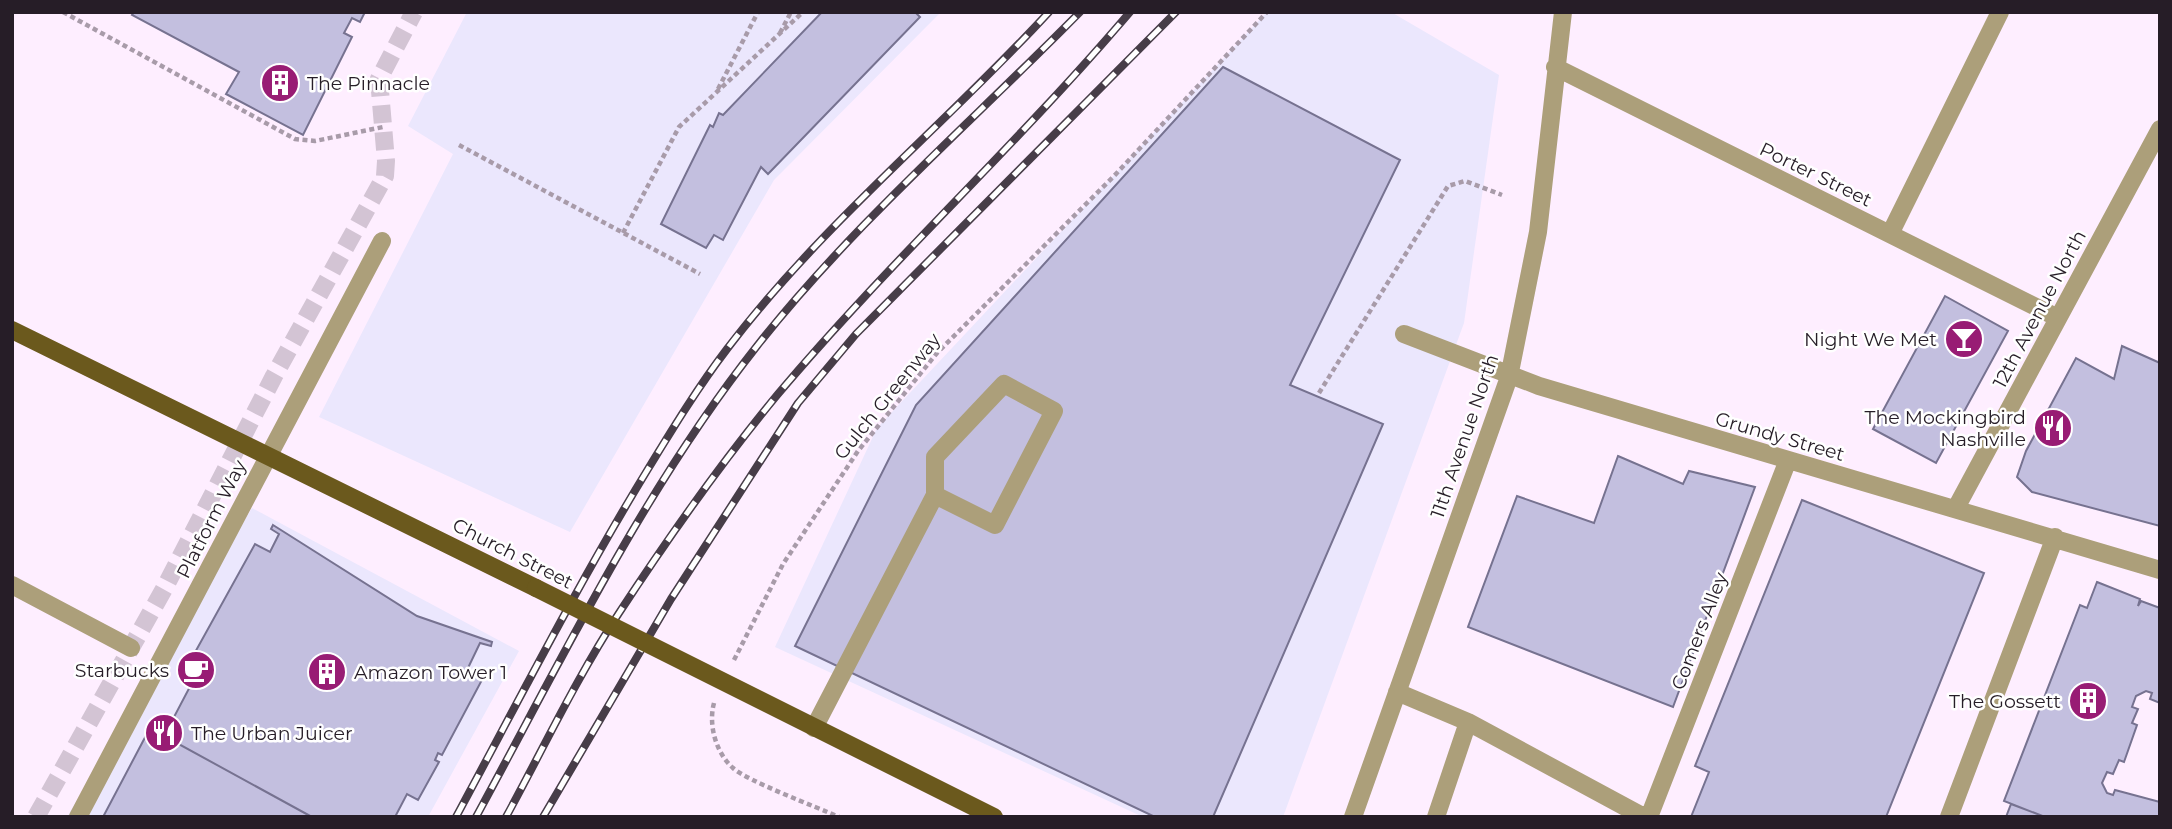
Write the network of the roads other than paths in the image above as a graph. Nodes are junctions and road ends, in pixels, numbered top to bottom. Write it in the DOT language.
graph roads {
  1 [pos="1563,12"];
  2 [pos="2000,12"];
  3 [pos="1555,67"];
  4 [pos="2160,129"];
  5 [pos="1890,234"];
  6 [pos="382,242"];
  7 [pos="2058,318"];
  8 [pos="12,330"];
  9 [pos="1404,334"];
  10 [pos="1509,377"];
  11 [pos="268,454"];
  12 [pos="1788,460"];
  13 [pos="935,495"];
  14 [pos="1956,508"];
  15 [pos="2055,537"];
  16 [pos="2160,570"];
  17 [pos="12,585"];
  18 [pos="131,648"];
  19 [pos="1397,692"];
  20 [pos="1468,722"];
  21 [pos="814,728"];
  22 [pos="81,816"];
  23 [pos="994,817"];
  24 [pos="1353,817"];
  25 [pos="1436,817"];
  26 [pos="1646,817"];
  27 [pos="1949,817"];
  1 -- 3 [label="street, 11th Avenue North"];
  2 -- 5 [label="street"];
  3 -- 5 [label="street, Porter Street"];
  3 -- 10 [label="street, 11th Avenue North"];
  4 -- 7 [label="street, 12th Avenue North"];
  5 -- 7 [label="street, Porter Street"];
  6 -- 11 [label="street, Platform Way"];
  7 -- 14 [label="street, 12th Avenue North"];
  8 -- 11 [label="main road, Church Street"];
  9 -- 10 [label="street, Grundy Street"];
  10 -- 12 [label="street, Grundy Street"];
  10 -- 19 [label="street, 11th Avenue North"];
  11 -- 21 [label="main road, Church Street, bridge"];
  11 -- 22 [label="street, Platform Way"];
  12 -- 14 [label="street, Grundy Street"];
  12 -- 26 [label="street, Comers Alley"];
  13 -- 13 [label="street"];
  13 -- 21 [label="street"];
  14 -- 15 [label="street, Grundy Street"];
  15 -- 16 [label="street, Grundy Street"];
  15 -- 27 [label="street"];
  17 -- 18 [label="street"];
  19 -- 20 [label="street"];
  19 -- 24 [label="street, 11th Avenue North"];
  20 -- 25 [label="street"];
  20 -- 26 [label="street"];
  21 -- 23 [label="main road, Church Street, bridge"];
}
